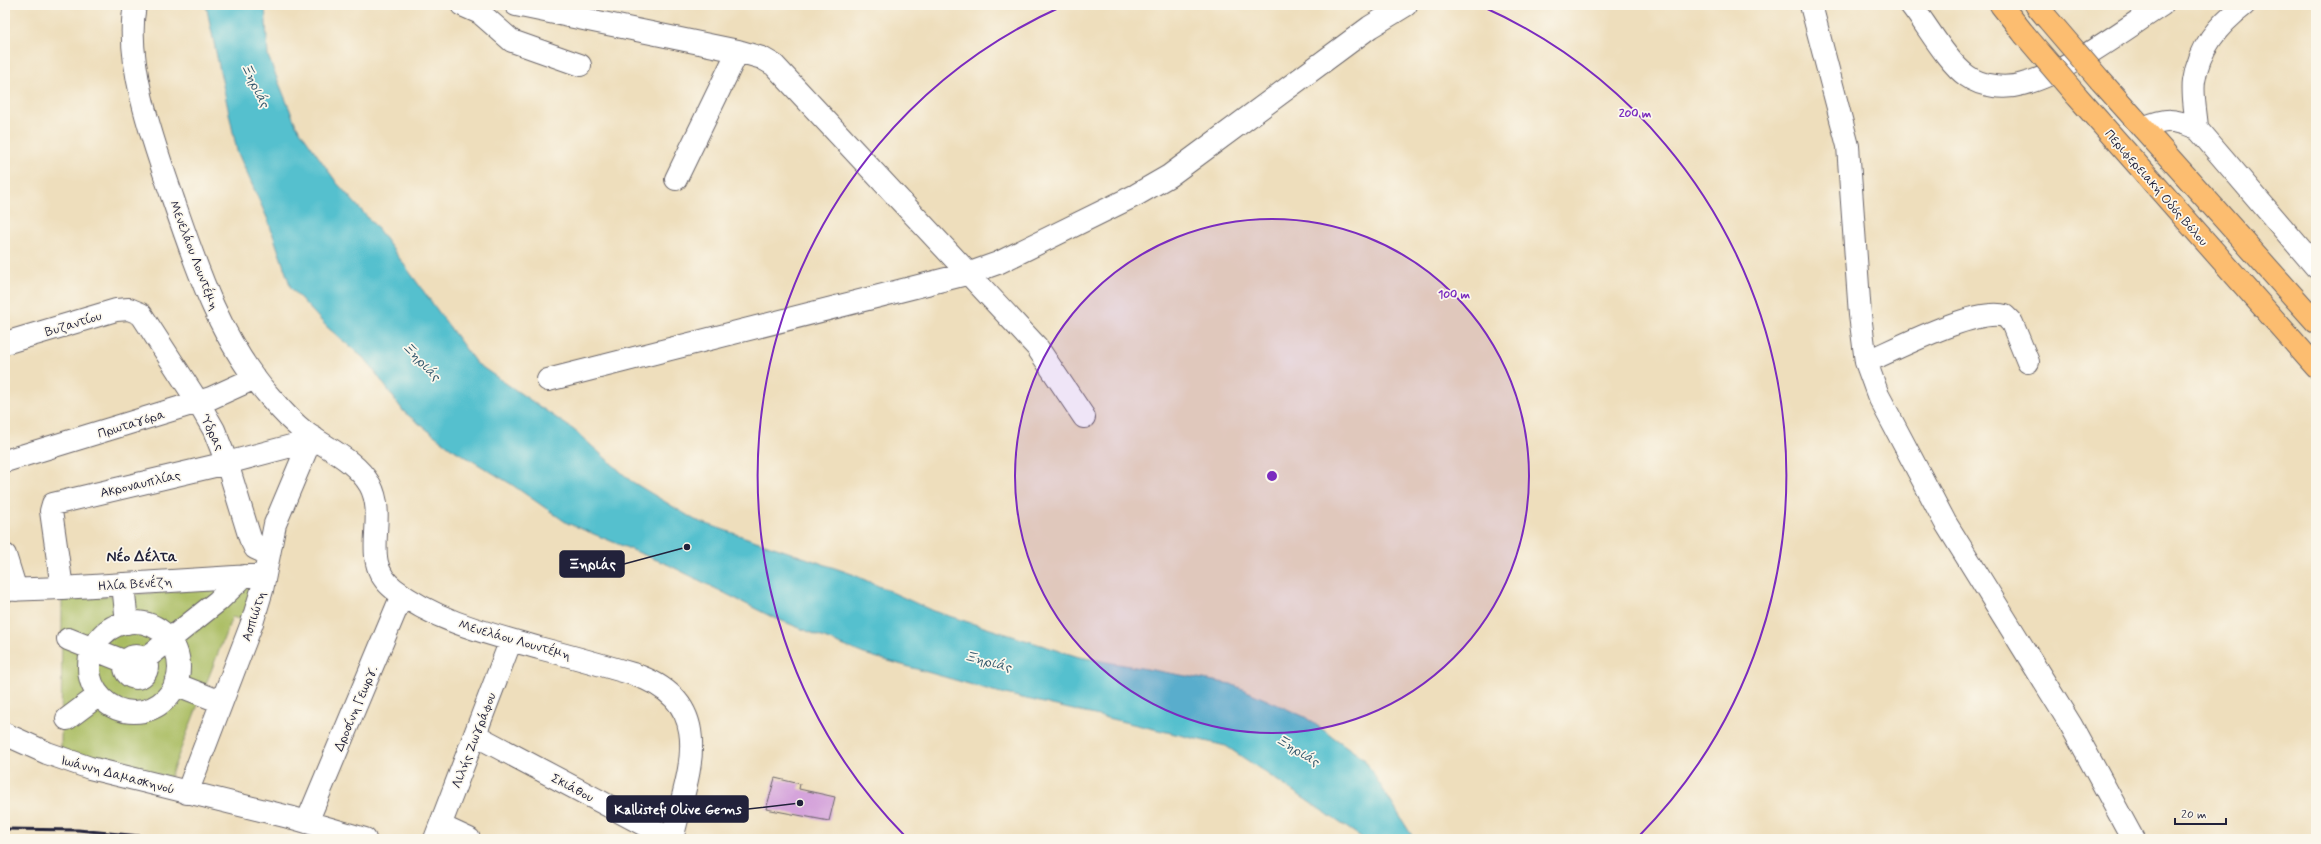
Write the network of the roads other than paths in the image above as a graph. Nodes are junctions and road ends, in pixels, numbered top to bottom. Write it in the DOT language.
graph roads {
  1 [pos="135,5"];
  2 [pos="462,5"];
  3 [pos="516,5"];
  4 [pos="1406,5"];
  5 [pos="1811,5"];
  6 [pos="1911,5"];
  7 [pos="2001,5"];
  8 [pos="2162,5"];
  9 [pos="2244,5"];
  10 [pos="2041,11"];
  11 [pos="738,51"];
  12 [pos="580,65"];
  13 [pos="2143,128"];
  14 [pos="2197,128"];
  15 [pos="676,179"];
  16 [pos="2316,267"];
  17 [pos="970,273"];
  18 [pos="140,314"];
  19 [pos="2316,322"];
  20 [pos="5,343"];
  21 [pos="1866,362"];
  22 [pos="2028,362"];
  23 [pos="2316,367"];
  24 [pos="255,378"];
  25 [pos="548,380"];
  26 [pos="198,402"];
  27 [pos="1084,417"];
  28 [pos="312,440"];
  29 [pos="5,461"];
  30 [pos="227,463"];
  31 [pos="268,554"];
  32 [pos="5,556"];
  33 [pos="254,575"];
  34 [pos="123,584"];
  35 [pos="62,588"];
  36 [pos="10,590"];
  37 [pos="402,595"];
  38 [pos="127,623"];
  39 [pos="68,638"];
  40 [pos="169,640"];
  41 [pos="511,640"];
  42 [pos="94,649"];
  43 [pos="135,667"];
  44 [pos="175,684"];
  45 [pos="99,695"];
  46 [pos="221,702"];
  47 [pos="140,712"];
  48 [pos="67,719"];
  49 [pos="5,734"];
  50 [pos="475,735"];
  51 [pos="187,792"];
  52 [pos="307,822"];
  53 [pos="438,832"];
  54 [pos="365,839"];
  55 [pos="469,839"];
  56 [pos="671,839"];
  57 [pos="2133,839"];
  1 -- 24 [label="street, Μενελάου Λουντέμη"];
  2 -- 12 [label="street"];
  3 -- 11 [label="street"];
  4 -- 17 [label="street"];
  5 -- 21 [label="street"];
  6 -- 8 [label="street"];
  7 -- 23 [label="main road, Περιφερειακή Οδός Βόλου, bridge"];
  9 -- 14 [label="street"];
  10 -- 13 [label="main road, bridge"];
  11 -- 15 [label="street"];
  11 -- 17 [label="street"];
  13 -- 14 [label="street"];
  13 -- 19 [label="main road"];
  14 -- 16 [label="street"];
  17 -- 25 [label="street"];
  17 -- 27 [label="street"];
  18 -- 20 [label="street, Βυζαντίου"];
  18 -- 26 [label="street, Ύδρας"];
  21 -- 22 [label="street"];
  21 -- 57 [label="street"];
  24 -- 26 [label="street, Πρωταγόρα"];
  24 -- 28 [label="street, Μενελάου Λουντέμη"];
  26 -- 29 [label="street, Πρωταγόρα"];
  26 -- 30 [label="street, Ύδρας"];
  28 -- 30 [label="street, Ακροναυπλίας"];
  28 -- 31 [label="street, Ασπιώτη"];
  28 -- 37 [label="street, Μενελάου Λουντέμη"];
  30 -- 31 [label="street, Ύδρας"];
  30 -- 35 [label="street, Ακροναυπλίας"];
  31 -- 33 [label="street, Ασπιώτη"];
  32 -- 36 [label="street"];
  33 -- 34 [label="street, Ηλία Βενέζη"];
  33 -- 40 [label="street"];
  33 -- 46 [label="street, Ασπιώτη"];
  34 -- 35 [label="street, Ηλία Βενέζη"];
  34 -- 38 [label="street"];
  35 -- 36 [label="street, Ηλία Βενέζη"];
  37 -- 41 [label="street, Μενελάου Λουντέμη"];
  37 -- 52 [label="street, Δροσίνη Γεωργ."];
  38 -- 40 [label="street"];
  38 -- 42 [label="street"];
  39 -- 42 [label="street"];
  40 -- 43 [label="street"];
  40 -- 44 [label="street"];
  41 -- 50 [label="street, Λιλής Ζωγράφου"];
  41 -- 56 [label="street, Μενελάου Λουντέμη"];
  42 -- 43 [label="street"];
  42 -- 45 [label="street"];
  43 -- 47 [label="street"];
  44 -- 46 [label="street"];
  44 -- 47 [label="street"];
  45 -- 47 [label="street"];
  45 -- 48 [label="street"];
  46 -- 51 [label="street, Ασπιώτη"];
  49 -- 51 [label="street, Ιωάννη Δαμασκηνού"];
  50 -- 53 [label="street, Λιλής Ζωγράφου"];
  50 -- 56 [label="street, Σκιάθου"];
  51 -- 52 [label="street, Ιωάννη Δαμασκηνού"];
  52 -- 54 [label="street, Ιωάννη Δαμασκηνού"];
  53 -- 55 [label="street"];
}
